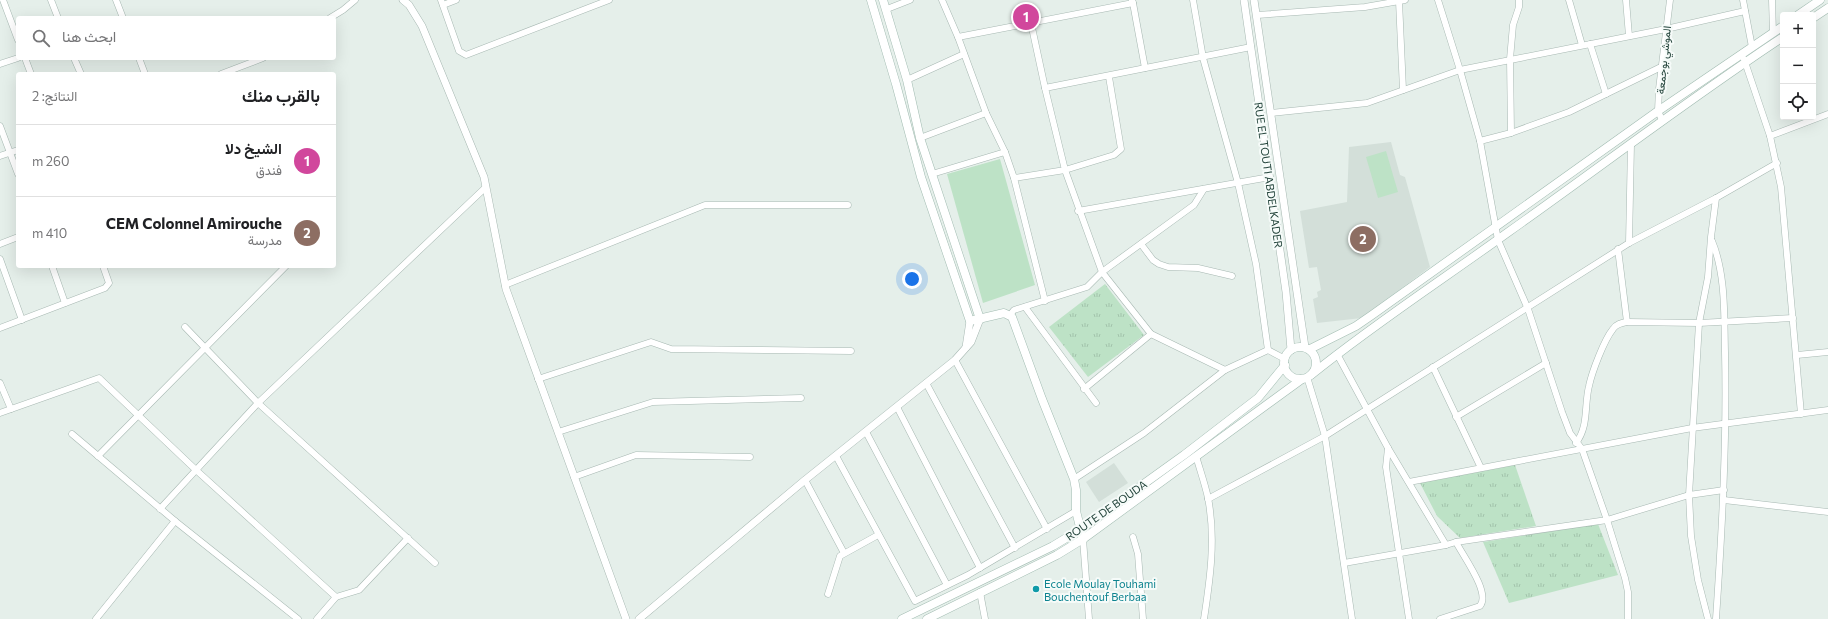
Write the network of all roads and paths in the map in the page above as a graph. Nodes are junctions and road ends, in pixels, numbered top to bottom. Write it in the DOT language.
graph roads {
  1 [pos="3,0"];
  2 [pos="51,0"];
  3 [pos="116,0"];
  4 [pos="355,0"];
  5 [pos="403,0"];
  6 [pos="456,0"];
  7 [pos="609,0"];
  8 [pos="871,0"];
  9 [pos="883,0"];
  10 [pos="910,0"];
  11 [pos="942,0"];
  12 [pos="1193,0"];
  13 [pos="1244,0"];
  14 [pos="1254,0"];
  15 [pos="1402,0"];
  16 [pos="1438,0"];
  17 [pos="1519,0"];
  18 [pos="1569,0"];
  19 [pos="1626,0"];
  20 [pos="1670,0"];
  21 [pos="1743,0"];
  22 [pos="1772,0"];
  23 [pos="1820,0"];
  24 [pos="442,2"];
  25 [pos="1133,2"];
  26 [pos="1808,4"];
  27 [pos="1828,8"];
  28 [pos="887,9"];
  29 [pos="1745,11"];
  30 [pos="1801,12"];
  31 [pos="1257,15"];
  32 [pos="57,16"];
  33 [pos="122,16"];
  34 [pos="333,16"];
  35 [pos="1816,16"];
  36 [pos="1031,23"];
  37 [pos="1780,28"];
  38 [pos="1666,29"];
  39 [pos="1773,33"];
  40 [pos="16,35"];
  41 [pos="1629,36"];
  42 [pos="958,37"];
  43 [pos="1780,39"];
  44 [pos="1590,44"];
  45 [pos="1582,45"];
  46 [pos="1251,47"];
  47 [pos="1752,47"];
  48 [pos="964,54"];
  49 [pos="1203,58"];
  50 [pos="1744,58"];
  51 [pos="16,59"];
  52 [pos="1510,59"];
  53 [pos="26,60"];
  54 [pos="75,60"];
  55 [pos="140,60"];
  56 [pos="258,60"];
  57 [pos="0,64"];
  58 [pos="1661,67"];
  59 [pos="1145,68"];
  60 [pos="1460,70"];
  61 [pos="30,72"];
  62 [pos="80,72"];
  63 [pos="144,72"];
  64 [pos="226,72"];
  65 [pos="1109,77"];
  66 [pos="907,80"];
  67 [pos="1045,88"];
  68 [pos="1403,90"];
  69 [pos="1606,94"];
  70 [pos="1658,111"];
  71 [pos="986,113"];
  72 [pos="1271,113"];
  73 [pos="1828,114"];
  74 [pos="1662,120"];
  75 [pos="0,126"];
  76 [pos="1511,133"];
  77 [pos="1770,136"];
  78 [pos="920,138"];
  79 [pos="1480,141"];
  80 [pos="1631,144"];
  81 [pos="16,150"];
  82 [pos="10,152"];
  83 [pos="1006,152"];
  84 [pos="0,156"];
  85 [pos="1777,163"];
  86 [pos="16,168"];
  87 [pos="1065,170"];
  88 [pos="932,174"];
  89 [pos="1270,177"];
  90 [pos="1014,178"];
  91 [pos="1238,183"];
  92 [pos="486,187"];
  93 [pos="1204,189"];
  94 [pos="1716,198"];
  95 [pos="848,205"];
  96 [pos="1078,211"];
  97 [pos="1495,227"];
  98 [pos="1711,237"];
  99 [pos="16,238"];
  100 [pos="1498,240"];
  101 [pos="1628,243"];
  102 [pos="0,244"];
  103 [pos="1141,244"];
  104 [pos="1618,249"];
  105 [pos="0,259"];
  106 [pos="53,268"];
  107 [pos="104,268"];
  108 [pos="284,268"];
  109 [pos="1102,272"];
  110 [pos="1232,276"];
  111 [pos="505,285"];
  112 [pos="1045,301"];
  113 [pos="65,303"];
  114 [pos="1025,307"];
  115 [pos="1528,308"];
  116 [pos="1010,315"];
  117 [pos="1793,318"];
  118 [pos="980,319"];
  119 [pos="22,320"];
  120 [pos="1724,321"];
  121 [pos="970,322"];
  122 [pos="1627,322"];
  123 [pos="1698,323"];
  124 [pos="185,327"];
  125 [pos="0,328"];
  126 [pos="1151,334"];
  127 [pos="205,348"];
  128 [pos="1307,348"];
  129 [pos="966,349"];
  130 [pos="1268,350"];
  131 [pos="1291,350"];
  132 [pos="851,351"];
  133 [pos="1828,352"];
  134 [pos="1336,354"];
  135 [pos="1797,355"];
  136 [pos="954,360"];
  137 [pos="1285,362"];
  138 [pos="1546,364"];
  139 [pos="1433,367"];
  140 [pos="1225,370"];
  141 [pos="1306,377"];
  142 [pos="538,379"];
  143 [pos="0,382"];
  144 [pos="926,383"];
  145 [pos="1084,389"];
  146 [pos="801,398"];
  147 [pos="258,403"];
  148 [pos="1096,403"];
  149 [pos="897,407"];
  150 [pos="11,409"];
  151 [pos="1368,409"];
  152 [pos="1828,410"];
  153 [pos="0,413"];
  154 [pos="139,414"];
  155 [pos="1801,414"];
  156 [pos="1456,417"];
  157 [pos="1726,424"];
  158 [pos="1692,428"];
  159 [pos="558,432"];
  160 [pos="866,432"];
  161 [pos="72,434"];
  162 [pos="1325,436"];
  163 [pos="1576,443"];
  164 [pos="1388,448"];
  165 [pos="1582,449"];
  166 [pos="98,456"];
  167 [pos="836,456"];
  168 [pos="1196,456"];
  169 [pos="750,458"];
  170 [pos="1481,468"];
  171 [pos="196,470"];
  172 [pos="574,477"];
  173 [pos="1074,479"];
  174 [pos="806,480"];
  175 [pos="1409,482"];
  176 [pos="1724,490"];
  177 [pos="1689,495"];
  178 [pos="1208,499"];
  179 [pos="1724,500"];
  180 [pos="160,509"];
  181 [pos="1076,511"];
  182 [pos="1828,512"];
  183 [pos="1607,520"];
  184 [pos="175,521"];
  185 [pos="1047,529"];
  186 [pos="1081,529"];
  187 [pos="878,535"];
  188 [pos="1133,537"];
  189 [pos="408,538"];
  190 [pos="1083,539"];
  191 [pos="1456,542"];
  192 [pos="1446,545"];
  193 [pos="1015,548"];
  194 [pos="844,553"];
  195 [pos="1399,554"];
  196 [pos="435,563"];
  197 [pos="1344,563"];
  198 [pos="980,568"];
  199 [pos="947,585"];
  200 [pos="980,592"];
  201 [pos="828,594"];
  202 [pos="336,597"];
  203 [pos="929,618"];
  204 [pos="96,619"];
  205 [pos="298,619"];
  206 [pos="317,619"];
  207 [pos="626,619"];
  208 [pos="638,619"];
  209 [pos="902,619"];
  210 [pos="985,619"];
  211 [pos="1089,619"];
  212 [pos="1143,619"];
  213 [pos="1204,619"];
  214 [pos="1352,619"];
  215 [pos="1409,619"];
  216 [pos="1440,619"];
  217 [pos="1628,619"];
  218 [pos="1708,619"];
  219 [pos="1716,619"];
  1 -- 40 [label="street"];
  2 -- 32 [label="street"];
  3 -- 33 [label="street"];
  4 -- 34 [label="street"];
  5 -- 92 [label="street"];
  6 -- 24 [label="street"];
  7 -- 24 [label="street"];
  8 -- 121 [label="main road"];
  9 -- 28 [label="main road"];
  10 -- 28 [label="street"];
  11 -- 42 [label="street"];
  12 -- 49 [label="street"];
  13 -- 46 [label="street, RUE EL TOUTI ABDELKADER"];
  14 -- 31 [label="street, RUE EL TOUTI ABDELKADER"];
  15 -- 31 [label="street"];
  15 -- 68 [label="street"];
  16 -- 60 [label="street"];
  17 -- 52 [label="street"];
  18 -- 45 [label="street"];
  19 -- 41 [label="street"];
  20 -- 38 [label="street, الموشي بوجمعة"];
  21 -- 29 [label="street"];
  22 -- 39 [label="street"];
  23 -- 26 [label="main road"];
  25 -- 36 [label="street"];
  25 -- 59 [label="street"];
  26 -- 30 [label="main road"];
  27 -- 35 [label="main road"];
  28 -- 66 [label="main road"];
  29 -- 38 [label="street"];
  29 -- 47 [label="street"];
  31 -- 72 [label="street, RUE EL TOUTI ABDELKADER"];
  36 -- 42 [label="street"];
  36 -- 67 [label="street"];
  37 -- 39 [label="main road"];
  38 -- 41 [label="street"];
  38 -- 58 [label="street, الموشي بوجمعة"];
  39 -- 47 [label="main road"];
  41 -- 44 [label="street"];
  42 -- 48 [label="street"];
  43 -- 50 [label="main road"];
  44 -- 45 [label="street"];
  44 -- 69 [label="street"];
  45 -- 52 [label="street"];
  46 -- 49 [label="street"];
  46 -- 89 [label="street, RUE EL TOUTI ABDELKADER"];
  47 -- 50 [label="main road"];
  48 -- 66 [label="street"];
  48 -- 71 [label="street"];
  49 -- 59 [label="street"];
  49 -- 91 [label="street"];
  50 -- 70 [label="main road"];
  50 -- 74 [label="main road, ROUTE DE BOUDA"];
  50 -- 77 [label="street"];
  51 -- 57 [label="street"];
  52 -- 60 [label="street"];
  52 -- 76 [label="street"];
  53 -- 61 [label="street"];
  54 -- 62 [label="street"];
  55 -- 63 [label="street"];
  56 -- 64 [label="street"];
  58 -- 69 [label="street"];
  58 -- 70 [label="street, الموشي بوجمعة"];
  59 -- 65 [label="street"];
  60 -- 68 [label="street"];
  60 -- 79 [label="street"];
  65 -- 67 [label="street"];
  65 -- 87 [label="street"];
  66 -- 78 [label="main road"];
  67 -- 87 [label="street"];
  68 -- 72 [label="street"];
  69 -- 76 [label="street"];
  70 -- 74 [label="street, الموشي بوجمعة"];
  70 -- 97 [label="main road"];
  71 -- 78 [label="street"];
  71 -- 83 [label="street"];
  72 -- 128 [label="street, RUE EL TOUTI ABDELKADER"];
  73 -- 77 [label="street"];
  74 -- 80 [label="main road, ROUTE DE BOUDA"];
  75 -- 82 [label="street"];
  76 -- 79 [label="street"];
  77 -- 85 [label="street"];
  78 -- 88 [label="main road"];
  79 -- 97 [label="street"];
  80 -- 100 [label="main road, ROUTE DE BOUDA"];
  80 -- 101 [label="street"];
  81 -- 82 [label="street"];
  82 -- 84 [label="street"];
  82 -- 86 [label="street"];
  83 -- 88 [label="street"];
  83 -- 90 [label="street"];
  85 -- 94 [label="street"];
  85 -- 117 [label="street"];
  87 -- 90 [label="street"];
  87 -- 96 [label="street"];
  88 -- 118 [label="main road"];
  89 -- 91 [label="street"];
  89 -- 131 [label="street, RUE EL TOUTI ABDELKADER"];
  90 -- 112 [label="street"];
  91 -- 93 [label="street"];
  91 -- 130 [label="street"];
  92 -- 111 [label="street"];
  92 -- 147 [label="street"];
  93 -- 96 [label="street"];
  93 -- 103 [label="street"];
  94 -- 98 [label="street"];
  94 -- 101 [label="street"];
  95 -- 111 [label="street"];
  96 -- 109 [label="street"];
  97 -- 100 [label="street"];
  97 -- 128 [label="main road"];
  98 -- 120 [label="street"];
  98 -- 123 [label="street"];
  99 -- 102 [label="street"];
  100 -- 115 [label="street"];
  100 -- 134 [label="main road, ROUTE DE BOUDA"];
  101 -- 104 [label="street"];
  103 -- 109 [label="street"];
  103 -- 110 [label="street"];
  104 -- 115 [label="street"];
  104 -- 122 [label="street"];
  105 -- 119 [label="street"];
  106 -- 113 [label="street"];
  107 -- 113 [label="street"];
  108 -- 127 [label="street"];
  109 -- 112 [label="street"];
  109 -- 126 [label="street"];
  111 -- 142 [label="street"];
  112 -- 114 [label="street"];
  113 -- 119 [label="street"];
  114 -- 116 [label="street"];
  114 -- 145 [label="street"];
  115 -- 138 [label="street"];
  115 -- 139 [label="street"];
  116 -- 118 [label="main road"];
  116 -- 173 [label="main road"];
  117 -- 120 [label="street"];
  117 -- 135 [label="street"];
  118 -- 121 [label="main road"];
  118 -- 129 [label="street"];
  119 -- 125 [label="street"];
  120 -- 123 [label="street"];
  120 -- 157 [label="street"];
  121 -- 129 [label="street"];
  122 -- 123 [label="street"];
  122 -- 163 [label="street"];
  123 -- 158 [label="street"];
  124 -- 127 [label="street"];
  126 -- 140 [label="street"];
  126 -- 145 [label="street"];
  127 -- 147 [label="street"];
  127 -- 154 [label="street"];
  128 -- 131 [label="main road"];
  128 -- 141 [label="main road"];
  129 -- 136 [label="street"];
  130 -- 137 [label="street"];
  130 -- 140 [label="street"];
  131 -- 137 [label="main road"];
  132 -- 142 [label="street"];
  133 -- 135 [label="street"];
  134 -- 141 [label="main road, ROUTE DE BOUDA"];
  134 -- 151 [label="street"];
  135 -- 155 [label="street"];
  136 -- 144 [label="street"];
  136 -- 185 [label="street"];
  137 -- 141 [label="main road"];
  137 -- 186 [label="main road, ROUTE DE BOUDA"];
  138 -- 156 [label="street"];
  138 -- 163 [label="street"];
  139 -- 151 [label="street"];
  139 -- 156 [label="street"];
  140 -- 173 [label="street"];
  141 -- 162 [label="street"];
  141 -- 168 [label="main road, ROUTE DE BOUDA"];
  142 -- 159 [label="street"];
  143 -- 150 [label="street"];
  144 -- 149 [label="street"];
  144 -- 193 [label="street"];
  145 -- 148 [label="street"];
  146 -- 159 [label="street"];
  147 -- 171 [label="street"];
  147 -- 189 [label="street"];
  149 -- 160 [label="street"];
  149 -- 198 [label="street"];
  150 -- 153 [label="street"];
  150 -- 154 [label="street"];
  151 -- 162 [label="street"];
  151 -- 164 [label="street"];
  152 -- 155 [label="street"];
  154 -- 166 [label="street"];
  154 -- 171 [label="street"];
  155 -- 157 [label="street"];
  156 -- 170 [label="street"];
  157 -- 158 [label="street"];
  157 -- 176 [label="street"];
  158 -- 165 [label="street"];
  158 -- 177 [label="street"];
  159 -- 172 [label="street"];
  160 -- 167 [label="street"];
  160 -- 199 [label="street"];
  161 -- 166 [label="street"];
  162 -- 178 [label="street"];
  162 -- 197 [label="street"];
  163 -- 165 [label="street"];
  164 -- 175 [label="street"];
  164 -- 195 [label="street"];
  165 -- 170 [label="street"];
  165 -- 183 [label="street"];
  166 -- 180 [label="street"];
  167 -- 174 [label="street"];
  167 -- 187 [label="street"];
  168 -- 178 [label="street"];
  168 -- 190 [label="main road, ROUTE DE BOUDA"];
  169 -- 172 [label="street"];
  170 -- 175 [label="street"];
  171 -- 180 [label="street"];
  171 -- 202 [label="street"];
  172 -- 207 [label="street"];
  173 -- 181 [label="main road"];
  174 -- 194 [label="street"];
  174 -- 208 [label="street"];
  175 -- 192 [label="street"];
  176 -- 177 [label="street"];
  176 -- 179 [label="street"];
  177 -- 183 [label="street"];
  177 -- 218 [label="street"];
  178 -- 213 [label="street"];
  179 -- 182 [label="street"];
  179 -- 219 [label="street"];
  180 -- 184 [label="street"];
  181 -- 185 [label="street"];
  181 -- 186 [label="main road"];
  183 -- 191 [label="street"];
  183 -- 217 [label="street"];
  184 -- 204 [label="street"];
  184 -- 205 [label="street"];
  185 -- 193 [label="street"];
  186 -- 190 [label="main road"];
  186 -- 209 [label="main road, ROUTE DE BOUDA"];
  187 -- 194 [label="street"];
  187 -- 199 [label="street"];
  188 -- 212 [label="street"];
  189 -- 196 [label="street"];
  189 -- 202 [label="street"];
  190 -- 200 [label="main road, ROUTE DE BOUDA"];
  190 -- 211 [label="street"];
  191 -- 192 [label="street"];
  191 -- 216 [label="street"];
  192 -- 195 [label="street"];
  193 -- 198 [label="street"];
  194 -- 201 [label="street"];
  195 -- 197 [label="street"];
  195 -- 215 [label="street"];
  197 -- 214 [label="street"];
  198 -- 199 [label="street"];
  200 -- 203 [label="main road, ROUTE DE BOUDA"];
  200 -- 210 [label="street"];
  202 -- 206 [label="street"];
}
